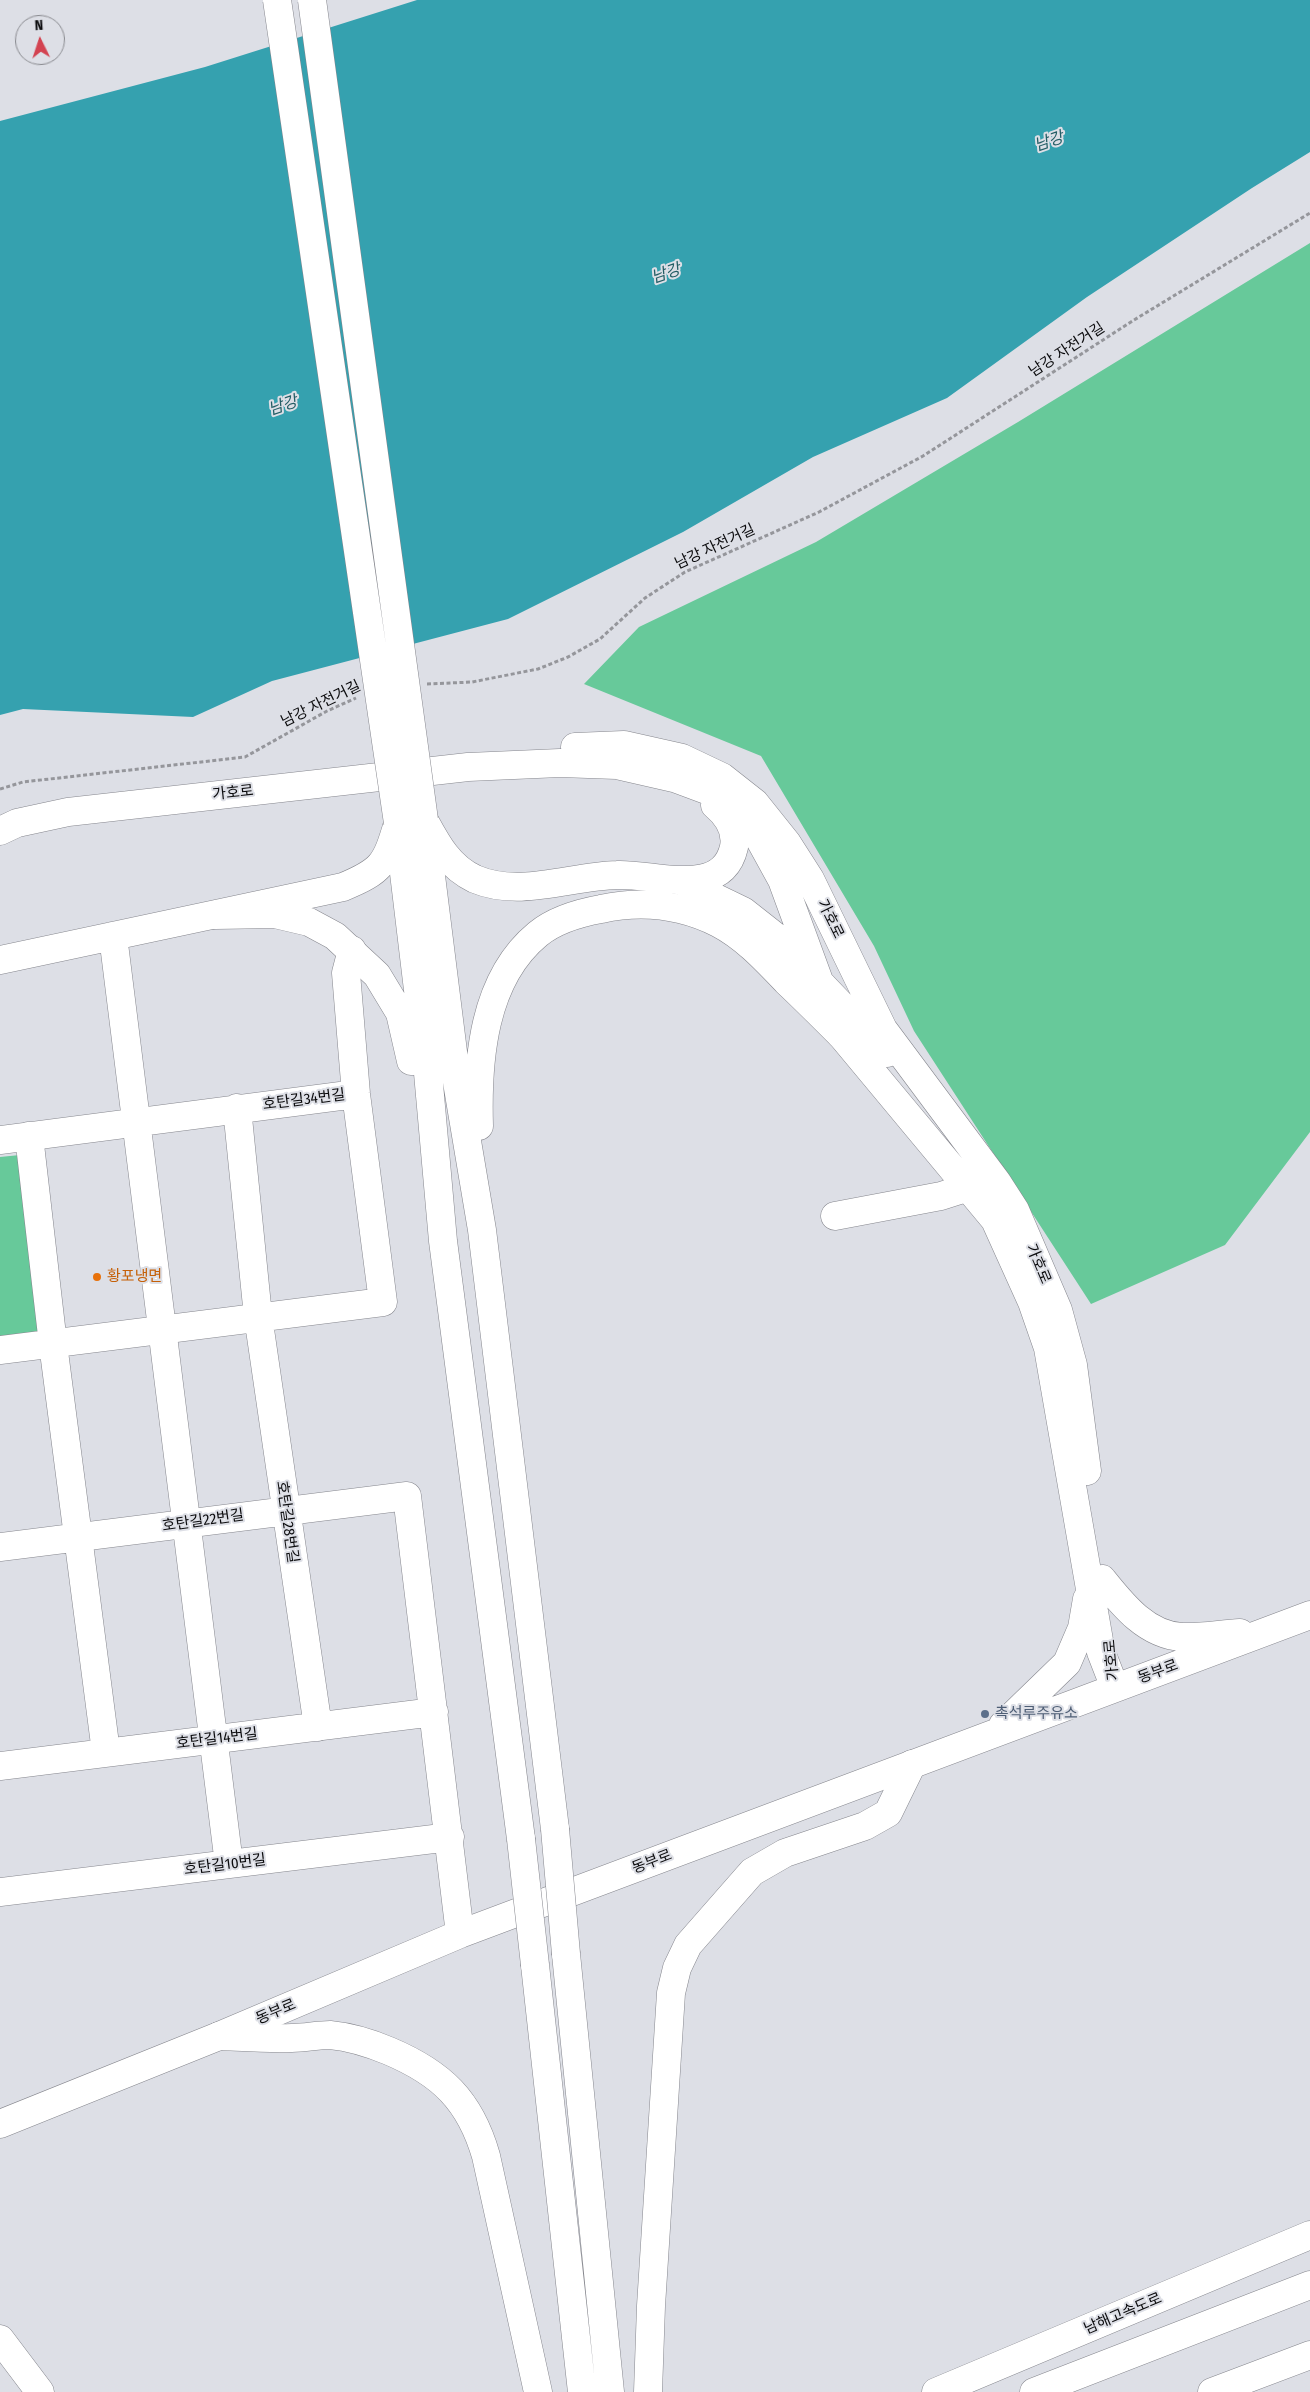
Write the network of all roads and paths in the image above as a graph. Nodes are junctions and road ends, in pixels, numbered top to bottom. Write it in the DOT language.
graph roads {
  1 [pos="276,0"];
  2 [pos="312,0"];
  3 [pos="1310,213"];
  4 [pos="423,685"];
  5 [pos="357,697"];
  6 [pos="468,767"];
  7 [pos="674,778"];
  8 [pos="0,789"];
  9 [pos="411,822"];
  10 [pos="0,831"];
  11 [pos="681,881"];
  12 [pos="215,915"];
  13 [pos="113,936"];
  14 [pos="66,946"];
  15 [pos="352,950"];
  16 [pos="0,951"];
  17 [pos="0,960"];
  18 [pos="819,983"];
  19 [pos="841,1034"];
  20 [pos="356,1094"];
  21 [pos="237,1108"];
  22 [pos="945,1113"];
  23 [pos="136,1121"];
  24 [pos="29,1136"];
  25 [pos="0,1140"];
  26 [pos="978,1177"];
  27 [pos="835,1216"];
  28 [pos="482,1230"];
  29 [pos="443,1241"];
  30 [pos="258,1316"];
  31 [pos="162,1329"];
  32 [pos="53,1344"];
  33 [pos="0,1350"];
  34 [pos="285,1510"];
  35 [pos="186,1523"];
  36 [pos="78,1537"];
  37 [pos="0,1547"];
  38 [pos="1096,1583"];
  39 [pos="1310,1615"];
  40 [pos="1269,1631"];
  41 [pos="1115,1688"];
  42 [pos="434,1712"];
  43 [pos="318,1727"];
  44 [pos="994,1734"];
  45 [pos="214,1739"];
  46 [pos="106,1752"];
  47 [pos="912,1764"];
  48 [pos="0,1766"];
  49 [pos="450,1837"];
  50 [pos="229,1864"];
  51 [pos="0,1892"];
  52 [pos="460,1934"];
  53 [pos="219,2036"];
  54 [pos="0,2124"];
  55 [pos="1310,2236"];
  56 [pos="1310,2285"];
  57 [pos="0,2339"];
  58 [pos="1310,2355"];
  59 [pos="1277,2367"];
  60 [pos="40,2392"];
  61 [pos="538,2392"];
  62 [pos="582,2392"];
  63 [pos="610,2392"];
  64 [pos="648,2392"];
  65 [pos="936,2392"];
  66 [pos="1034,2392"];
  67 [pos="1212,2392"];
  68 [pos="1243,2392"];
  1 -- 9 [label="main road, bridge"];
  2 -- 9 [label="main road, bridge"];
  3 -- 4 [label="path, 남강 자전거길"];
  5 -- 8 [label="path, 남강 자전거길"];
  6 -- 7 [label="main road, 가호로"];
  6 -- 10 [label="main road, 가호로"];
  6 -- 22 [label="main road, 가호로"];
  7 -- 11 [label="main road"];
  7 -- 18 [label="main road, 가호로"];
  9 -- 11 [label="main road"];
  9 -- 12 [label="main road"];
  9 -- 28 [label="main road"];
  9 -- 29 [label="main road"];
  11 -- 18 [label="main road"];
  12 -- 13 [label="main road"];
  12 -- 15 [label="main road"];
  13 -- 14 [label="main road"];
  13 -- 23 [label="main road"];
  14 -- 16 [label="main road"];
  14 -- 17 [label="main road"];
  15 -- 20 [label="main road, 호탄길34번길"];
  15 -- 29 [label="main road"];
  18 -- 19 [label="main road, 가호로"];
  18 -- 22 [label="main road"];
  19 -- 26 [label="main road, 가호로"];
  19 -- 28 [label="main road"];
  20 -- 21 [label="main road, 호탄길34번길"];
  20 -- 30 [label="main road"];
  21 -- 23 [label="main road, 호탄길34번길"];
  21 -- 30 [label="main road, 호탄길28번길"];
  22 -- 26 [label="main road, 가호로"];
  23 -- 24 [label="main road, 호탄길34번길"];
  23 -- 31 [label="main road"];
  24 -- 25 [label="main road, 호탄길34번길"];
  24 -- 32 [label="main road"];
  26 -- 27 [label="main road"];
  26 -- 38 [label="main road, 가호로"];
  28 -- 63 [label="main road, bridge"];
  29 -- 62 [label="main road, bridge"];
  30 -- 31 [label="main road"];
  30 -- 34 [label="main road, 호탄길28번길"];
  31 -- 32 [label="main road"];
  31 -- 35 [label="main road"];
  32 -- 33 [label="main road"];
  32 -- 36 [label="main road"];
  34 -- 35 [label="main road, 호탄길22번길"];
  34 -- 42 [label="main road, 호탄길22번길"];
  34 -- 43 [label="main road, 호탄길28번길"];
  35 -- 36 [label="main road, 호탄길22번길"];
  35 -- 45 [label="main road"];
  36 -- 37 [label="main road, 호탄길22번길"];
  36 -- 46 [label="main road"];
  38 -- 40 [label="main road"];
  38 -- 41 [label="main road, 가호로"];
  38 -- 44 [label="main road"];
  39 -- 40 [label="main road, 동부로"];
  40 -- 41 [label="main road, 동부로"];
  41 -- 44 [label="main road, 동부로"];
  42 -- 43 [label="main road, 호탄길14번길"];
  42 -- 49 [label="main road"];
  43 -- 45 [label="main road, 호탄길14번길"];
  44 -- 47 [label="main road, 동부로"];
  45 -- 46 [label="main road, 호탄길14번길"];
  45 -- 50 [label="main road"];
  46 -- 48 [label="main road, 호탄길14번길"];
  47 -- 52 [label="main road, 동부로"];
  47 -- 64 [label="main road"];
  49 -- 50 [label="main road, 호탄길10번길"];
  49 -- 52 [label="main road"];
  50 -- 51 [label="main road, 호탄길10번길"];
  52 -- 53 [label="main road, 동부로"];
  53 -- 54 [label="main road, 동부로"];
  53 -- 61 [label="main road"];
  55 -- 65 [label="main road, 남해고속도로"];
  56 -- 66 [label="main road"];
  57 -- 60 [label="main road"];
  58 -- 59 [label="main road"];
  59 -- 67 [label="main road"];
  59 -- 68 [label="main road"];
}
